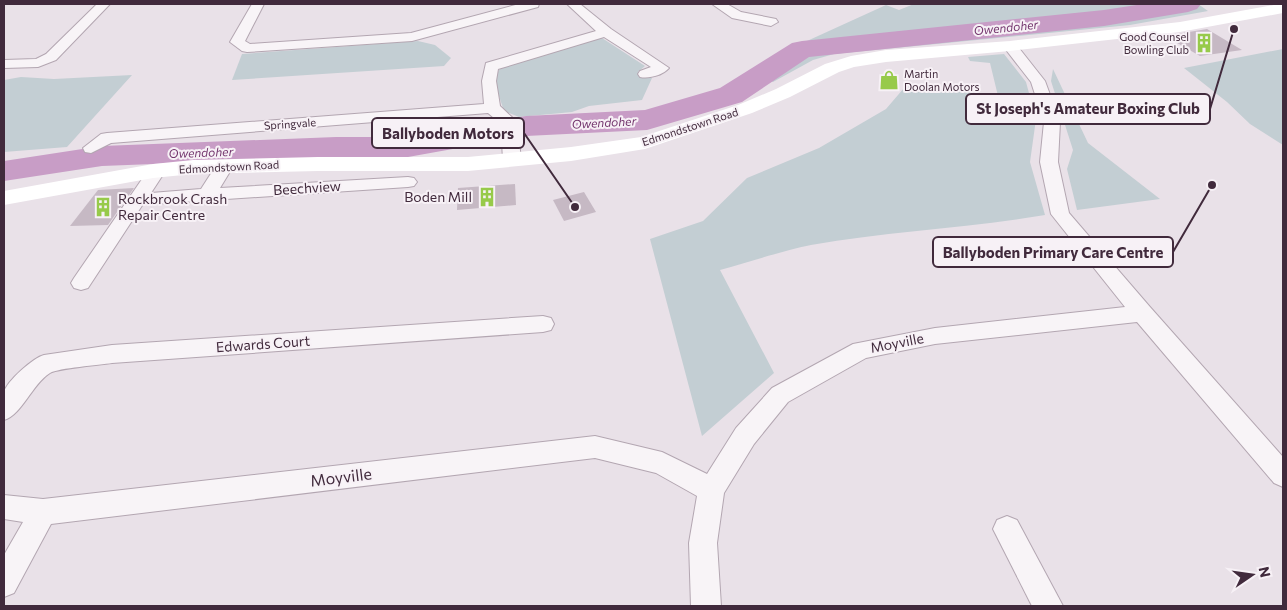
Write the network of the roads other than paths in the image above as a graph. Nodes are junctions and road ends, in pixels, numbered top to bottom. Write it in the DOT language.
graph roads {
  1 [pos="104,4"];
  2 [pos="258,4"];
  3 [pos="533,4"];
  4 [pos="573,4"];
  5 [pos="718,4"];
  6 [pos="1217,4"];
  7 [pos="1283,8"];
  8 [pos="1245,14"];
  9 [pos="771,22"];
  10 [pos="606,32"];
  11 [pos="1010,46"];
  12 [pos="4,64"];
  13 [pos="646,74"];
  14 [pos="492,108"];
  15 [pos="91,148"];
  16 [pos="512,160"];
  17 [pos="225,165"];
  18 [pos="157,170"];
  19 [pos="408,182"];
  20 [pos="207,195"];
  21 [pos="4,198"];
  22 [pos="152,198"];
  23 [pos="81,284"];
  24 [pos="1142,313"];
  25 [pos="543,324"];
  26 [pos="4,410"];
  27 [pos="1283,475"];
  28 [pos="711,490"];
  29 [pos="4,507"];
  30 [pos="43,512"];
  31 [pos="1007,528"];
  32 [pos="4,583"];
  33 [pos="706,606"];
  34 [pos="1048,606"];
  1 -- 12 [label="street"];
  2 -- 3 [label="street"];
  4 -- 10 [label="street"];
  5 -- 9 [label="street"];
  6 -- 8 [label="main road"];
  7 -- 8 [label="main road, Edmondstown Road"];
  8 -- 11 [label="main road, Edmondstown Road"];
  10 -- 13 [label="street"];
  10 -- 14 [label="street"];
  11 -- 16 [label="main road, Edmondstown Road"];
  11 -- 24 [label="street"];
  14 -- 15 [label="street, Springvale"];
  14 -- 16 [label="street"];
  16 -- 17 [label="main road, Edmondstown Road"];
  17 -- 18 [label="main road, Edmondstown Road"];
  17 -- 20 [label="street"];
  18 -- 21 [label="main road, Edmondstown Road"];
  18 -- 23 [label="street"];
  19 -- 20 [label="street, Beechview"];
  20 -- 22 [label="street, Beechview"];
  24 -- 27 [label="street"];
  24 -- 28 [label="street, Moyville"];
  25 -- 26 [label="street, Edwards Court"];
  28 -- 30 [label="street, Moyville"];
  28 -- 33 [label="street, Moyville"];
  29 -- 30 [label="street, Moyville"];
  30 -- 32 [label="street"];
  31 -- 34 [label="street"];
}
